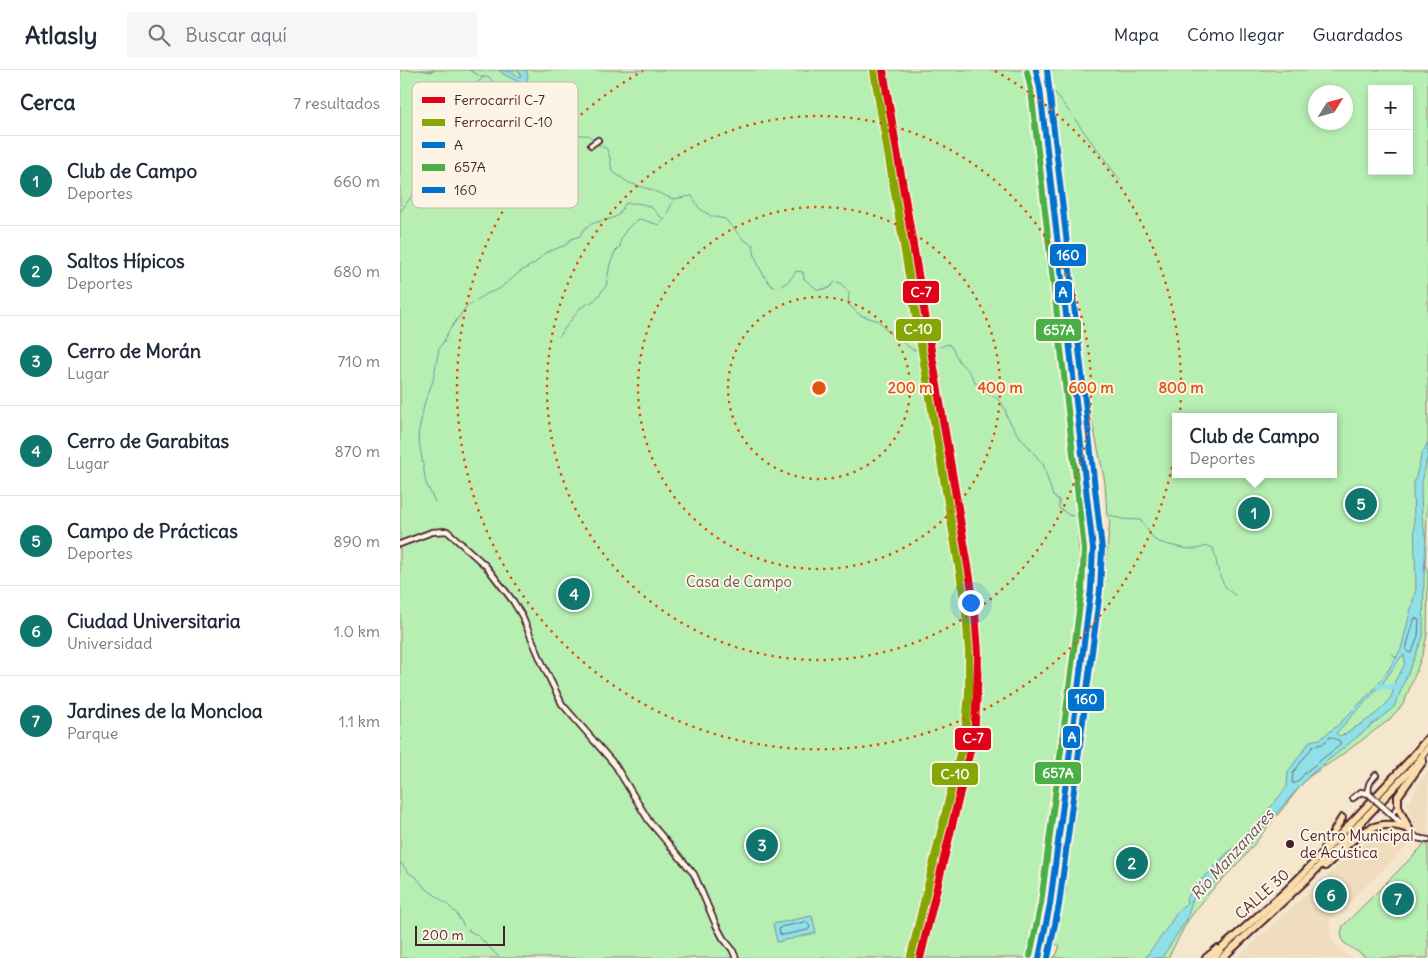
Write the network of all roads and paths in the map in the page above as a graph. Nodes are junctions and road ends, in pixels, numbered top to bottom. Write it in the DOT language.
graph roads {
  1 [pos="1037,70"];
  2 [pos="1042,70"];
  3 [pos="1046,70"];
  4 [pos="1049,120"];
  5 [pos="598,140"];
  6 [pos="591,145"];
  7 [pos="1091,503"];
  8 [pos="1094,532"];
  9 [pos="400,544"];
  10 [pos="1428,738"];
  11 [pos="1428,748"];
  12 [pos="1428,754"];
  13 [pos="1376,776"];
  14 [pos="1369,794"];
  15 [pos="1353,798"];
  16 [pos="1398,808"];
  17 [pos="1391,814"];
  18 [pos="1342,818"];
  19 [pos="1409,829"];
  20 [pos="1428,840"];
  21 [pos="1315,861"];
  22 [pos="1309,877"];
  23 [pos="1229,942"];
  24 [pos="736,958"];
  25 [pos="1039,958"];
  26 [pos="1045,958"];
  27 [pos="1206,958"];
  28 [pos="1214,958"];
  29 [pos="1222,958"];
  1 -- 7 [label="highway"];
  2 -- 4 [label="highway"];
  3 -- 4 [label="highway"];
  4 -- 7 [label="highway"];
  5 -- 6 [label="street"];
  7 -- 8 [label="highway"];
  8 -- 25 [label="highway"];
  8 -- 26 [label="highway"];
  9 -- 24 [label="street"];
  10 -- 21 [label="highway, CALLE 30"];
  11 -- 22 [label="highway, CALLE 30"];
  12 -- 16 [label="highway"];
  13 -- 14 [label="street"];
  14 -- 15 [label="street"];
  14 -- 17 [label="street, bridge"];
  16 -- 17 [label="street"];
  16 -- 19 [label="highway"];
  17 -- 19 [label="street"];
  18 -- 21 [label="highway"];
  19 -- 20 [label="street"];
  19 -- 22 [label="highway"];
  21 -- 23 [label="highway, CALLE 30"];
  22 -- 29 [label="highway, CALLE 30"];
  23 -- 27 [label="highway"];
  23 -- 28 [label="highway, CALLE 30"];
}
